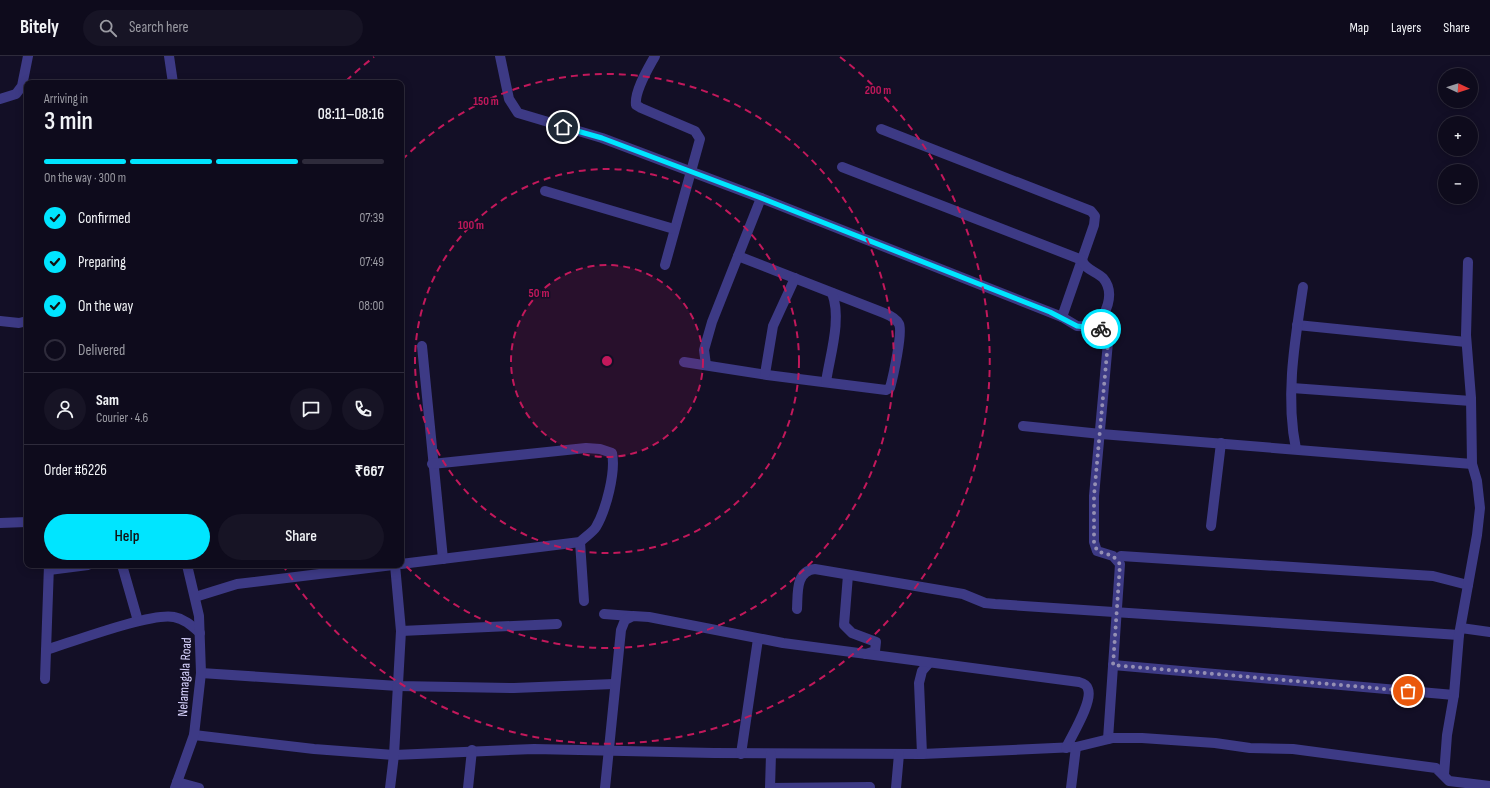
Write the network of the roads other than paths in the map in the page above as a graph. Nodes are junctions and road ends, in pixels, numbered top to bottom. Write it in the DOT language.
graph roads {
  1 [pos="28,56"];
  2 [pos="168,56"];
  3 [pos="500,56"];
  4 [pos="655,56"];
  5 [pos="172,80"];
  6 [pos="0,99"];
  7 [pos="880,129"];
  8 [pos="842,167"];
  9 [pos="690,172"];
  10 [pos="546,191"];
  11 [pos="761,198"];
  12 [pos="674,229"];
  13 [pos="738,256"];
  14 [pos="1082,260"];
  15 [pos="1468,262"];
  16 [pos="664,265"];
  17 [pos="795,278"];
  18 [pos="1303,287"];
  19 [pos="832,293"];
  20 [pos="1062,317"];
  21 [pos="0,321"];
  22 [pos="24,321"];
  23 [pos="1297,325"];
  24 [pos="1093,327"];
  25 [pos="1466,342"];
  26 [pos="422,346"];
  27 [pos="684,362"];
  28 [pos="706,365"];
  29 [pos="765,374"];
  30 [pos="826,382"];
  31 [pos="1292,388"];
  32 [pos="1471,401"];
  33 [pos="1023,426"];
  34 [pos="1101,434"];
  35 [pos="1221,443"];
  36 [pos="1296,449"];
  37 [pos="432,464"];
  38 [pos="1472,464"];
  39 [pos="24,522"];
  40 [pos="0,523"];
  41 [pos="1211,526"];
  42 [pos="580,542"];
  43 [pos="443,559"];
  44 [pos="1117,559"];
  45 [pos="404,564"];
  46 [pos="49,568"];
  47 [pos="123,568"];
  48 [pos="188,568"];
  49 [pos="369,568"];
  50 [pos="394,568"];
  51 [pos="848,575"];
  52 [pos="1468,585"];
  53 [pos="194,598"];
  54 [pos="584,601"];
  55 [pos="797,609"];
  56 [pos="1117,611"];
  57 [pos="604,614"];
  58 [pos="631,616"];
  59 [pos="138,621"];
  60 [pos="557,624"];
  61 [pos="401,631"];
  62 [pos="1460,632"];
  63 [pos="1490,632"];
  64 [pos="200,633"];
  65 [pos="758,639"];
  66 [pos="46,650"];
  67 [pos="866,654"];
  68 [pos="929,663"];
  69 [pos="1113,665"];
  70 [pos="200,673"];
  71 [pos="45,679"];
  72 [pos="614,684"];
  73 [pos="398,686"];
  74 [pos="1454,695"];
  75 [pos="194,735"];
  76 [pos="1108,739"];
  77 [pos="1071,747"];
  78 [pos="472,750"];
  79 [pos="608,752"];
  80 [pos="394,754"];
  81 [pos="741,754"];
  82 [pos="771,754"];
  83 [pos="899,754"];
  84 [pos="922,754"];
  85 [pos="1444,775"];
  86 [pos="176,785"];
  87 [pos="1490,786"];
  88 [pos="870,787"];
  89 [pos="199,788"];
  90 [pos="390,788"];
  91 [pos="468,788"];
  92 [pos="605,788"];
  93 [pos="770,788"];
  94 [pos="896,788"];
  95 [pos="1071,788"];
  1 -- 6 [label="street"];
  2 -- 5 [label="street"];
  3 -- 9 [label="street"];
  4 -- 9 [label="street"];
  7 -- 14 [label="street"];
  8 -- 14 [label="street"];
  9 -- 11 [label="street"];
  9 -- 12 [label="street"];
  10 -- 12 [label="street"];
  11 -- 13 [label="street"];
  11 -- 20 [label="street"];
  12 -- 16 [label="street"];
  13 -- 17 [label="street"];
  13 -- 28 [label="street"];
  14 -- 20 [label="street"];
  14 -- 24 [label="street"];
  15 -- 25 [label="street"];
  17 -- 19 [label="street"];
  17 -- 29 [label="street"];
  18 -- 23 [label="street"];
  19 -- 30 [label="street"];
  19 -- 30 [label="street"];
  20 -- 24 [label="street"];
  21 -- 22 [label="street"];
  23 -- 25 [label="street"];
  23 -- 31 [label="street"];
  24 -- 34 [label="street"];
  25 -- 32 [label="street"];
  26 -- 37 [label="street"];
  27 -- 28 [label="street"];
  28 -- 29 [label="street"];
  29 -- 30 [label="street"];
  31 -- 32 [label="street"];
  31 -- 36 [label="street"];
  32 -- 38 [label="street"];
  33 -- 34 [label="street"];
  34 -- 35 [label="street"];
  34 -- 44 [label="street"];
  35 -- 36 [label="street"];
  35 -- 41 [label="street"];
  36 -- 38 [label="street"];
  37 -- 42 [label="street"];
  37 -- 43 [label="street"];
  38 -- 52 [label="street"];
  39 -- 40 [label="street"];
  42 -- 43 [label="street"];
  42 -- 54 [label="street"];
  43 -- 45 [label="street"];
  44 -- 52 [label="street"];
  44 -- 56 [label="street"];
  46 -- 66 [label="street"];
  47 -- 59 [label="street"];
  48 -- 53 [label="street, Nelamagala Road"];
  49 -- 53 [label="street"];
  50 -- 61 [label="street"];
  51 -- 55 [label="street"];
  51 -- 56 [label="street"];
  51 -- 67 [label="street"];
  52 -- 62 [label="street"];
  53 -- 64 [label="street, Nelamagala Road"];
  56 -- 62 [label="street"];
  56 -- 69 [label="street"];
  57 -- 58 [label="street"];
  58 -- 65 [label="street"];
  58 -- 72 [label="street"];
  59 -- 64 [label="street"];
  59 -- 66 [label="street"];
  60 -- 61 [label="street"];
  61 -- 73 [label="street"];
  62 -- 63 [label="street"];
  62 -- 74 [label="street"];
  64 -- 70 [label="street, Nelamagala Road"];
  65 -- 67 [label="street"];
  65 -- 81 [label="street"];
  66 -- 71 [label="street"];
  67 -- 68 [label="street"];
  68 -- 77 [label="street"];
  68 -- 84 [label="street"];
  69 -- 74 [label="street"];
  69 -- 76 [label="street"];
  70 -- 73 [label="street"];
  70 -- 75 [label="street, Nelamagala Road"];
  72 -- 73 [label="street"];
  72 -- 79 [label="street"];
  73 -- 80 [label="street"];
  74 -- 85 [label="street"];
  75 -- 80 [label="street"];
  75 -- 86 [label="street, Nelamagala Road"];
  76 -- 77 [label="street"];
  76 -- 85 [label="street"];
  77 -- 84 [label="street"];
  77 -- 95 [label="street"];
  78 -- 79 [label="street"];
  78 -- 80 [label="street"];
  78 -- 91 [label="street"];
  79 -- 81 [label="street"];
  79 -- 92 [label="street"];
  80 -- 90 [label="street"];
  81 -- 82 [label="street"];
  82 -- 83 [label="street"];
  82 -- 93 [label="street"];
  83 -- 84 [label="street"];
  83 -- 94 [label="street"];
  85 -- 87 [label="street"];
  86 -- 89 [label="street"];
  88 -- 93 [label="street"];
}
